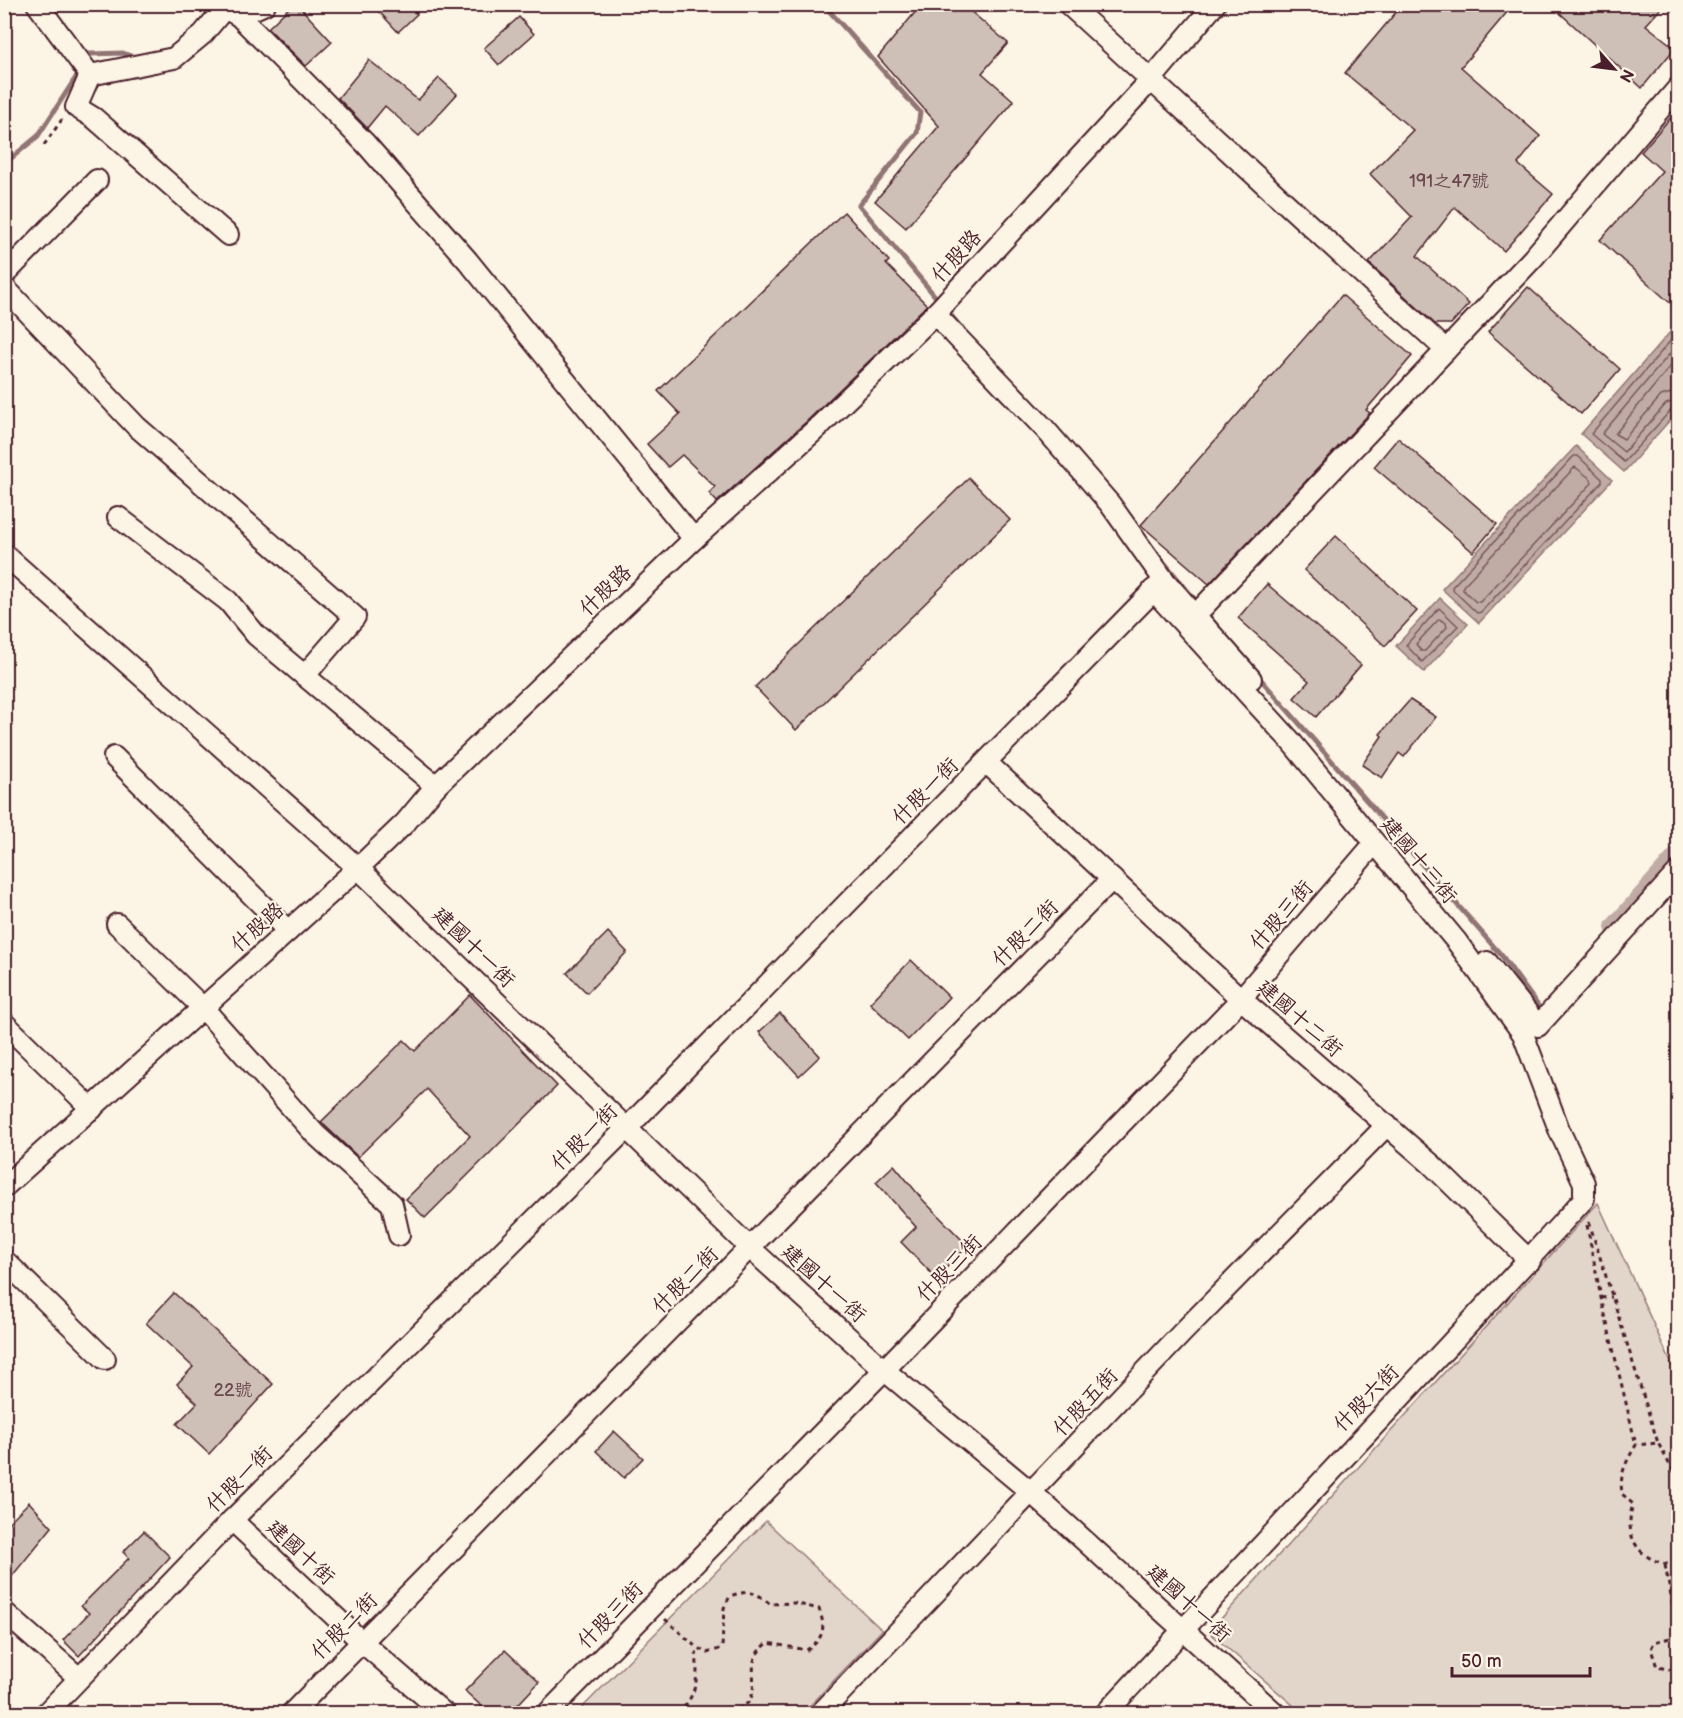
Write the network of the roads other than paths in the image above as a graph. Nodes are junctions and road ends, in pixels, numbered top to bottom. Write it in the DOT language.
graph roads {
  1 [pos="37,4"];
  2 [pos="266,4"];
  3 [pos="1068,4"];
  4 [pos="1215,4"];
  5 [pos="230,10"];
  6 [pos="90,75"];
  7 [pos="1149,81"];
  8 [pos="1678,88"];
  9 [pos="97,180"];
  10 [pos="228,235"];
  11 [pos="4,275"];
  12 [pos="4,287"];
  13 [pos="935,314"];
  14 [pos="1446,350"];
  15 [pos="118,517"];
  16 [pos="693,539"];
  17 [pos="4,554"];
  18 [pos="1159,585"];
  19 [pos="1190,621"];
  20 [pos="306,674"];
  21 [pos="114,757"];
  22 [pos="987,763"];
  23 [pos="436,786"];
  24 [pos="1374,844"];
  25 [pos="358,868"];
  26 [pos="1678,872"];
  27 [pos="1112,879"];
  28 [pos="117,924"];
  29 [pos="288,931"];
  30 [pos="1241,999"];
  31 [pos="203,1008"];
  32 [pos="4,1023"];
  33 [pos="92,1110"];
  34 [pos="1387,1125"];
  35 [pos="627,1128"];
  36 [pos="4,1187"];
  37 [pos="1584,1200"];
  38 [pos="399,1235"];
  39 [pos="750,1248"];
  40 [pos="4,1260"];
  41 [pos="1530,1261"];
  42 [pos="105,1359"];
  43 [pos="884,1370"];
  44 [pos="1032,1493"];
  45 [pos="232,1520"];
  46 [pos="4,1612"];
  47 [pos="1182,1630"];
  48 [pos="362,1642"];
  49 [pos="79,1678"];
  50 [pos="45,1713"];
  51 [pos="291,1713"];
  52 [pos="445,1713"];
  53 [pos="547,1713"];
  54 [pos="820,1713"];
  55 [pos="1105,1713"];
  56 [pos="1276,1713"];
  1 -- 6 [label="street"];
  2 -- 5 [label="street"];
  3 -- 7 [label="street"];
  4 -- 7 [label="street, 什股路"];
  5 -- 6 [label="street"];
  5 -- 16 [label="street"];
  6 -- 10 [label="street"];
  7 -- 13 [label="street, 什股路"];
  7 -- 14 [label="street"];
  8 -- 14 [label="street"];
  9 -- 11 [label="street"];
  12 -- 20 [label="street"];
  13 -- 16 [label="street, 什股路"];
  13 -- 18 [label="street, 建國十三街"];
  14 -- 19 [label="street"];
  15 -- 20 [label="street"];
  16 -- 23 [label="street, 什股路"];
  17 -- 25 [label="street, 建國十一街"];
  18 -- 19 [label="street, 建國十三街"];
  18 -- 22 [label="street, 什股一街"];
  19 -- 24 [label="street, 建國十三街"];
  19 -- 26 [label="street"];
  20 -- 23 [label="street"];
  21 -- 29 [label="street"];
  22 -- 27 [label="street, 建國十二街"];
  22 -- 35 [label="street, 什股一街"];
  23 -- 25 [label="street, 什股路"];
  24 -- 30 [label="street, 什股三街"];
  24 -- 37 [label="street, 建國十三街"];
  25 -- 29 [label="street, 什股路"];
  25 -- 35 [label="street, 建國十一街"];
  27 -- 30 [label="street, 建國十二街"];
  27 -- 39 [label="street, 什股二街"];
  28 -- 31 [label="street"];
  29 -- 31 [label="street, 什股路"];
  30 -- 34 [label="street, 建國十二街"];
  30 -- 43 [label="street, 什股三街"];
  31 -- 33 [label="street, 什股路"];
  31 -- 38 [label="street"];
  32 -- 33 [label="street"];
  33 -- 36 [label="street, 什股路"];
  34 -- 41 [label="street, 建國十二街"];
  34 -- 44 [label="street, 什股五街"];
  35 -- 39 [label="street, 建國十一街"];
  35 -- 45 [label="street, 什股一街"];
  37 -- 41 [label="street, 什股六街"];
  39 -- 43 [label="street, 建國十一街"];
  39 -- 48 [label="street, 什股二街"];
  40 -- 42 [label="street"];
  41 -- 47 [label="street, 什股六街"];
  43 -- 44 [label="street, 建國十一街"];
  43 -- 53 [label="street, 什股三街"];
  44 -- 47 [label="street, 建國十一街"];
  44 -- 54 [label="street, 什股五街"];
  45 -- 48 [label="street, 建國十街"];
  45 -- 49 [label="street, 什股一街"];
  46 -- 49 [label="street"];
  47 -- 55 [label="street, 什股六街"];
  47 -- 56 [label="street, 建國十一街"];
  48 -- 51 [label="street, 什股二街"];
  48 -- 52 [label="street, 建國十街"];
  49 -- 50 [label="street, 什股一街"];
}
